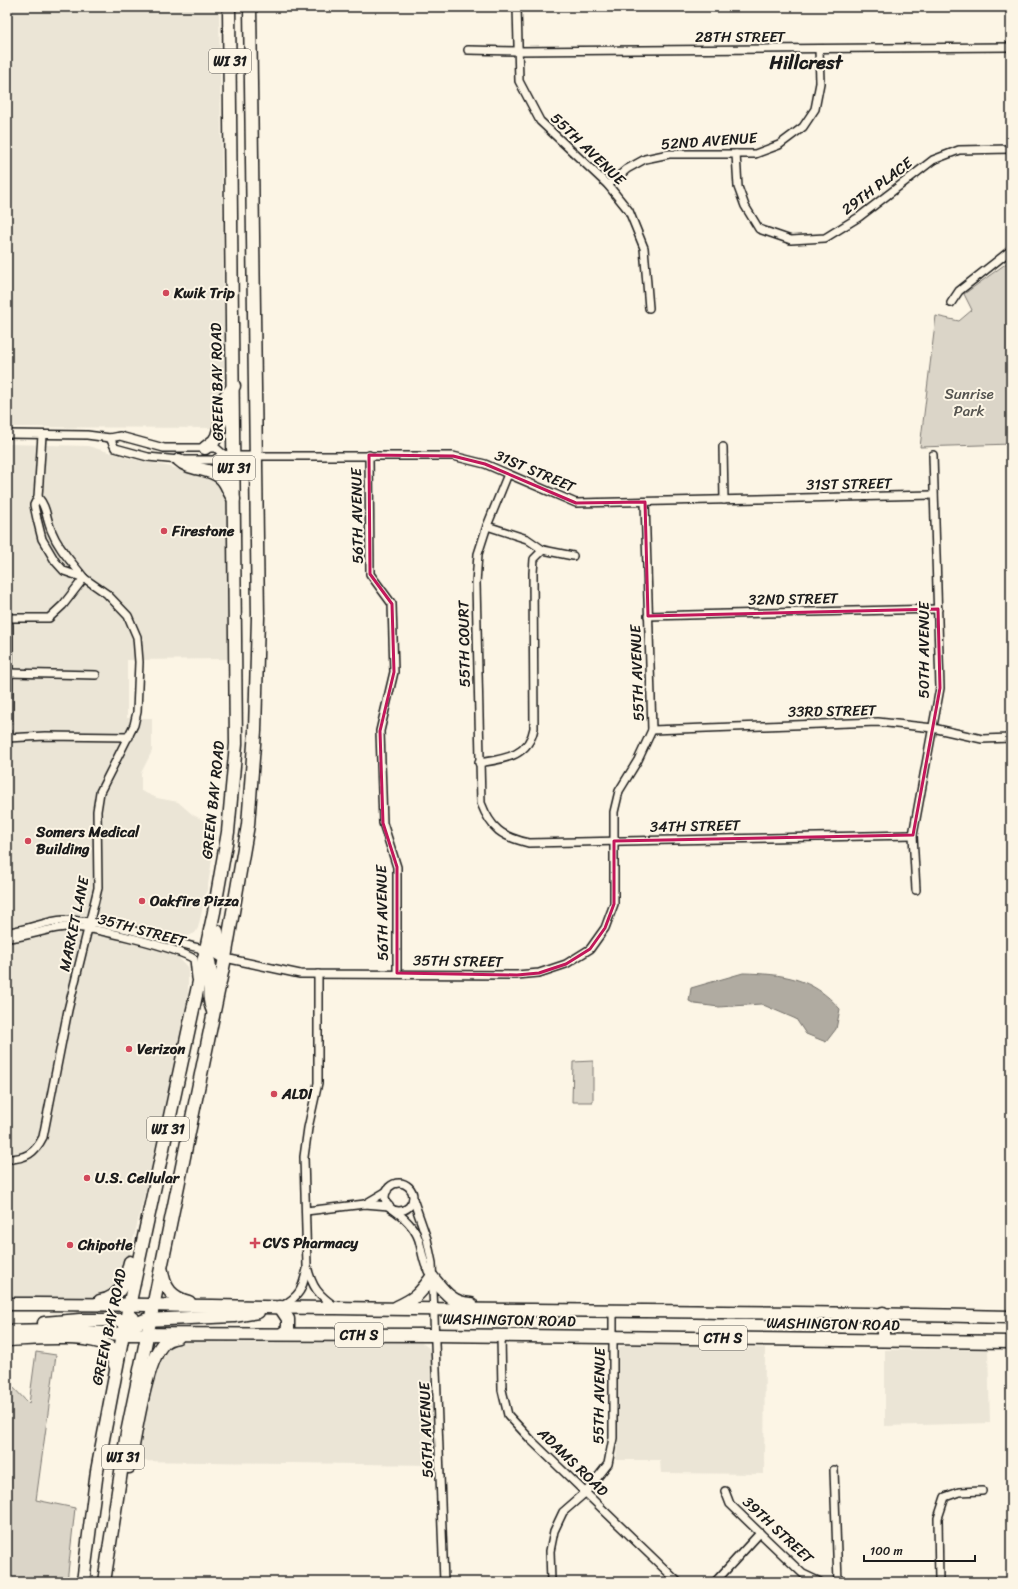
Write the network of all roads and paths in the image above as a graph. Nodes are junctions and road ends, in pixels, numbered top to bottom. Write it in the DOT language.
graph roads {
  1 [pos="229,7"];
  2 [pos="250,7"];
  3 [pos="517,7"];
  4 [pos="1011,47"];
  5 [pos="819,49"];
  6 [pos="468,50"];
  7 [pos="517,51"];
  8 [pos="1011,149"];
  9 [pos="736,154"];
  10 [pos="608,185"];
  11 [pos="1011,250"];
  12 [pos="951,303"];
  13 [pos="649,308"];
  14 [pos="234,386"];
  15 [pos="7,434"];
  16 [pos="42,436"];
  17 [pos="110,438"];
  18 [pos="723,447"];
  19 [pos="205,448"];
  20 [pos="229,455"];
  21 [pos="369,455"];
  22 [pos="933,455"];
  23 [pos="255,456"];
  24 [pos="179,460"];
  25 [pos="508,474"];
  26 [pos="933,495"];
  27 [pos="38,497"];
  28 [pos="235,500"];
  29 [pos="724,500"];
  30 [pos="645,502"];
  31 [pos="487,526"];
  32 [pos="543,550"];
  33 [pos="573,556"];
  34 [pos="84,578"];
  35 [pos="938,609"];
  36 [pos="648,616"];
  37 [pos="8,621"];
  38 [pos="8,673"];
  39 [pos="96,675"];
  40 [pos="933,728"];
  41 [pos="652,730"];
  42 [pos="129,737"];
  43 [pos="8,738"];
  44 [pos="1011,738"];
  45 [pos="479,763"];
  46 [pos="486,818"];
  47 [pos="913,835"];
  48 [pos="614,841"];
  49 [pos="916,890"];
  50 [pos="214,912"];
  51 [pos="89,926"];
  52 [pos="7,932"];
  53 [pos="7,938"];
  54 [pos="590,949"];
  55 [pos="206,954"];
  56 [pos="225,958"];
  57 [pos="397,973"];
  58 [pos="318,974"];
  59 [pos="198,988"];
  60 [pos="214,1012"];
  61 [pos="7,1159"];
  62 [pos="156,1182"];
  63 [pos="387,1191"];
  64 [pos="413,1199"];
  65 [pos="365,1204"];
  66 [pos="392,1208"];
  67 [pos="306,1211"];
  68 [pos="307,1266"];
  69 [pos="162,1267"];
  70 [pos="432,1277"];
  71 [pos="84,1303"];
  72 [pos="7,1304"];
  73 [pos="129,1305"];
  74 [pos="154,1305"];
  75 [pos="250,1307"];
  76 [pos="280,1308"];
  77 [pos="338,1308"];
  78 [pos="396,1308"];
  79 [pos="435,1309"];
  80 [pos="512,1310"];
  81 [pos="612,1311"];
  82 [pos="883,1314"];
  83 [pos="1011,1317"];
  84 [pos="151,1319"];
  85 [pos="126,1320"];
  86 [pos="7,1328"];
  87 [pos="7,1331"];
  88 [pos="123,1334"];
  89 [pos="148,1334"];
  90 [pos="190,1334"];
  91 [pos="282,1334"];
  92 [pos="436,1335"];
  93 [pos="501,1336"];
  94 [pos="613,1337"];
  95 [pos="7,1340"];
  96 [pos="883,1340"];
  97 [pos="1011,1342"];
  98 [pos="116,1371"];
  99 [pos="834,1470"];
  100 [pos="726,1491"];
  101 [pos="982,1491"];
  102 [pos="586,1492"];
  103 [pos="116,1504"];
  104 [pos="760,1533"];
  105 [pos="83,1582"];
  106 [pos="104,1582"];
  107 [pos="444,1582"];
  108 [pos="551,1582"];
  109 [pos="678,1582"];
  110 [pos="715,1582"];
  111 [pos="820,1582"];
  112 [pos="838,1582"];
  113 [pos="939,1582"];
  1 -- 14 [label="main road, GREEN BAY ROAD / WI 31"];
  2 -- 23 [label="main road, WI 31"];
  3 -- 7 [label="street, 55TH AVENUE"];
  4 -- 5 [label="street, 28TH STREET"];
  5 -- 7 [label="street, 28TH STREET"];
  5 -- 9 [label="street, 52ND AVENUE"];
  6 -- 7 [label="street, 28TH STREET"];
  7 -- 10 [label="street, 55TH AVENUE"];
  8 -- 9 [label="street, 29TH PLACE"];
  9 -- 10 [label="street, 52ND AVENUE"];
  10 -- 13 [label="street, 55TH AVENUE"];
  11 -- 12 [label="street"];
  14 -- 19 [label="main road"];
  14 -- 20 [label="main road, GREEN BAY ROAD / WI 31"];
  15 -- 16 [label="street, 31ST STREET"];
  16 -- 17 [label="street, 31ST STREET"];
  16 -- 27 [label="street, MARKET LANE"];
  17 -- 19 [label="street, 31ST STREET"];
  17 -- 24 [label="street, 31ST STREET"];
  18 -- 29 [label="street"];
  19 -- 20 [label="street, 31ST STREET"];
  20 -- 23 [label="street, 31ST STREET"];
  20 -- 24 [label="street, 31ST STREET"];
  20 -- 28 [label="main road, GREEN BAY ROAD / WI 31"];
  21 -- 23 [label="street, 31ST STREET"];
  21 -- 25 [label="street, 31ST STREET"];
  21 -- 57 [label="street, 56TH AVENUE"];
  22 -- 26 [label="street, 50TH AVENUE"];
  23 -- 56 [label="main road, WI 31"];
  24 -- 28 [label="main road"];
  25 -- 30 [label="street, 31ST STREET"];
  25 -- 31 [label="street, 55TH COURT"];
  26 -- 29 [label="street, 31ST STREET"];
  26 -- 35 [label="street, 50TH AVENUE"];
  27 -- 34 [label="street, MARKET LANE"];
  27 -- 34 [label="street, MARKET LANE"];
  28 -- 50 [label="main road, GREEN BAY ROAD / WI 31"];
  29 -- 30 [label="street, 31ST STREET"];
  30 -- 36 [label="street, 55TH AVENUE"];
  31 -- 32 [label="street"];
  31 -- 45 [label="street, 55TH COURT"];
  32 -- 33 [label="street"];
  32 -- 45 [label="street"];
  34 -- 37 [label="street"];
  34 -- 42 [label="street, MARKET LANE"];
  35 -- 36 [label="street, 32ND STREET"];
  35 -- 40 [label="street, 50TH AVENUE"];
  36 -- 41 [label="street, 55TH AVENUE"];
  37 -- 38 [label="street"];
  38 -- 39 [label="street"];
  38 -- 43 [label="street"];
  40 -- 41 [label="street, 33RD STREET"];
  40 -- 44 [label="street, 33RD STREET"];
  40 -- 47 [label="street, 50TH AVENUE"];
  41 -- 48 [label="street, 55TH AVENUE"];
  42 -- 43 [label="street"];
  42 -- 51 [label="street, MARKET LANE"];
  45 -- 46 [label="street, 55TH COURT"];
  46 -- 48 [label="street, 34TH STREET"];
  47 -- 48 [label="street, 34TH STREET"];
  47 -- 49 [label="street, 50TH AVENUE"];
  48 -- 54 [label="street, 55TH AVENUE"];
  50 -- 55 [label="main road, GREEN BAY ROAD / WI 31"];
  50 -- 56 [label="main road"];
  51 -- 52 [label="street, 35TH STREET"];
  51 -- 53 [label="street, 35TH STREET"];
  51 -- 55 [label="street, 35TH STREET"];
  51 -- 59 [label="street, 35TH STREET"];
  51 -- 61 [label="street, MARKET LANE"];
  54 -- 57 [label="street, 35TH STREET"];
  55 -- 59 [label="main road, GREEN BAY ROAD / WI 31"];
  55 -- 60 [label="main road"];
  56 -- 58 [label="street, 35TH STREET"];
  56 -- 60 [label="main road, WI 31"];
  57 -- 58 [label="street, 35TH STREET"];
  58 -- 67 [label="street"];
  59 -- 62 [label="main road, GREEN BAY ROAD / WI 31"];
  60 -- 69 [label="main road, WI 31"];
  62 -- 71 [label="main road"];
  62 -- 73 [label="main road, GREEN BAY ROAD / WI 31"];
  63 -- 64 [label="street"];
  63 -- 65 [label="street"];
  63 -- 66 [label="street"];
  64 -- 66 [label="street"];
  64 -- 70 [label="street, 56TH AVENUE"];
  65 -- 66 [label="street"];
  65 -- 67 [label="street"];
  66 -- 70 [label="street, 56TH AVENUE"];
  67 -- 68 [label="street"];
  68 -- 76 [label="street"];
  68 -- 77 [label="street"];
  69 -- 74 [label="main road, WI 31"];
  69 -- 75 [label="main road"];
  70 -- 78 [label="main road"];
  70 -- 79 [label="street, 56TH AVENUE"];
  70 -- 80 [label="main road"];
  71 -- 72 [label="main road, WASHINGTON ROAD / CTH S"];
  71 -- 73 [label="main road, WASHINGTON ROAD / CTH S"];
  73 -- 74 [label="main road, WASHINGTON ROAD / CTH S"];
  73 -- 85 [label="main road, GREEN BAY ROAD / WI 31"];
  74 -- 75 [label="main road, WASHINGTON ROAD / CTH S"];
  74 -- 84 [label="main road, WI 31"];
  74 -- 85 [label="main road"];
  75 -- 76 [label="main road, WASHINGTON ROAD / CTH S"];
  76 -- 77 [label="main road, WASHINGTON ROAD / CTH S"];
  76 -- 84 [label="main road"];
  76 -- 91 [label="main road"];
  77 -- 78 [label="main road, WASHINGTON ROAD / CTH S"];
  78 -- 79 [label="main road, WASHINGTON ROAD / CTH S"];
  79 -- 80 [label="main road, WASHINGTON ROAD / CTH S"];
  79 -- 92 [label="street, 56TH AVENUE"];
  80 -- 81 [label="main road, WASHINGTON ROAD / CTH S"];
  81 -- 82 [label="main road, WASHINGTON ROAD / CTH S"];
  81 -- 94 [label="street, 55TH AVENUE"];
  82 -- 83 [label="main road, WASHINGTON ROAD / CTH S"];
  82 -- 96 [label="main road"];
  84 -- 88 [label="main road"];
  84 -- 89 [label="main road, WI 31"];
  85 -- 86 [label="main road"];
  85 -- 88 [label="main road, GREEN BAY ROAD / WI 31"];
  87 -- 88 [label="main road, WASHINGTON ROAD / CTH S"];
  88 -- 89 [label="main road, WASHINGTON ROAD / CTH S"];
  88 -- 98 [label="main road, GREEN BAY ROAD / WI 31"];
  89 -- 90 [label="main road, WASHINGTON ROAD / CTH S"];
  89 -- 103 [label="main road, WI 31"];
  90 -- 91 [label="main road, WASHINGTON ROAD / CTH S"];
  90 -- 103 [label="main road"];
  91 -- 92 [label="main road, WASHINGTON ROAD / CTH S"];
  92 -- 93 [label="main road, WASHINGTON ROAD / CTH S"];
  92 -- 107 [label="street, 56TH AVENUE"];
  93 -- 94 [label="main road, WASHINGTON ROAD / CTH S"];
  93 -- 102 [label="street, ADAMS ROAD"];
  94 -- 96 [label="main road, WASHINGTON ROAD / CTH S"];
  94 -- 102 [label="street, 55TH AVENUE"];
  95 -- 98 [label="main road"];
  96 -- 97 [label="main road, WASHINGTON ROAD / CTH S"];
  98 -- 105 [label="main road, GREEN BAY ROAD / WI 31"];
  99 -- 112 [label="street"];
  100 -- 104 [label="street, 39TH STREET"];
  101 -- 113 [label="street"];
  102 -- 108 [label="street, 55TH AVENUE"];
  102 -- 109 [label="street, ADAMS ROAD"];
  103 -- 106 [label="main road, WI 31"];
  104 -- 110 [label="street"];
  104 -- 111 [label="street, 39TH STREET"];
}
